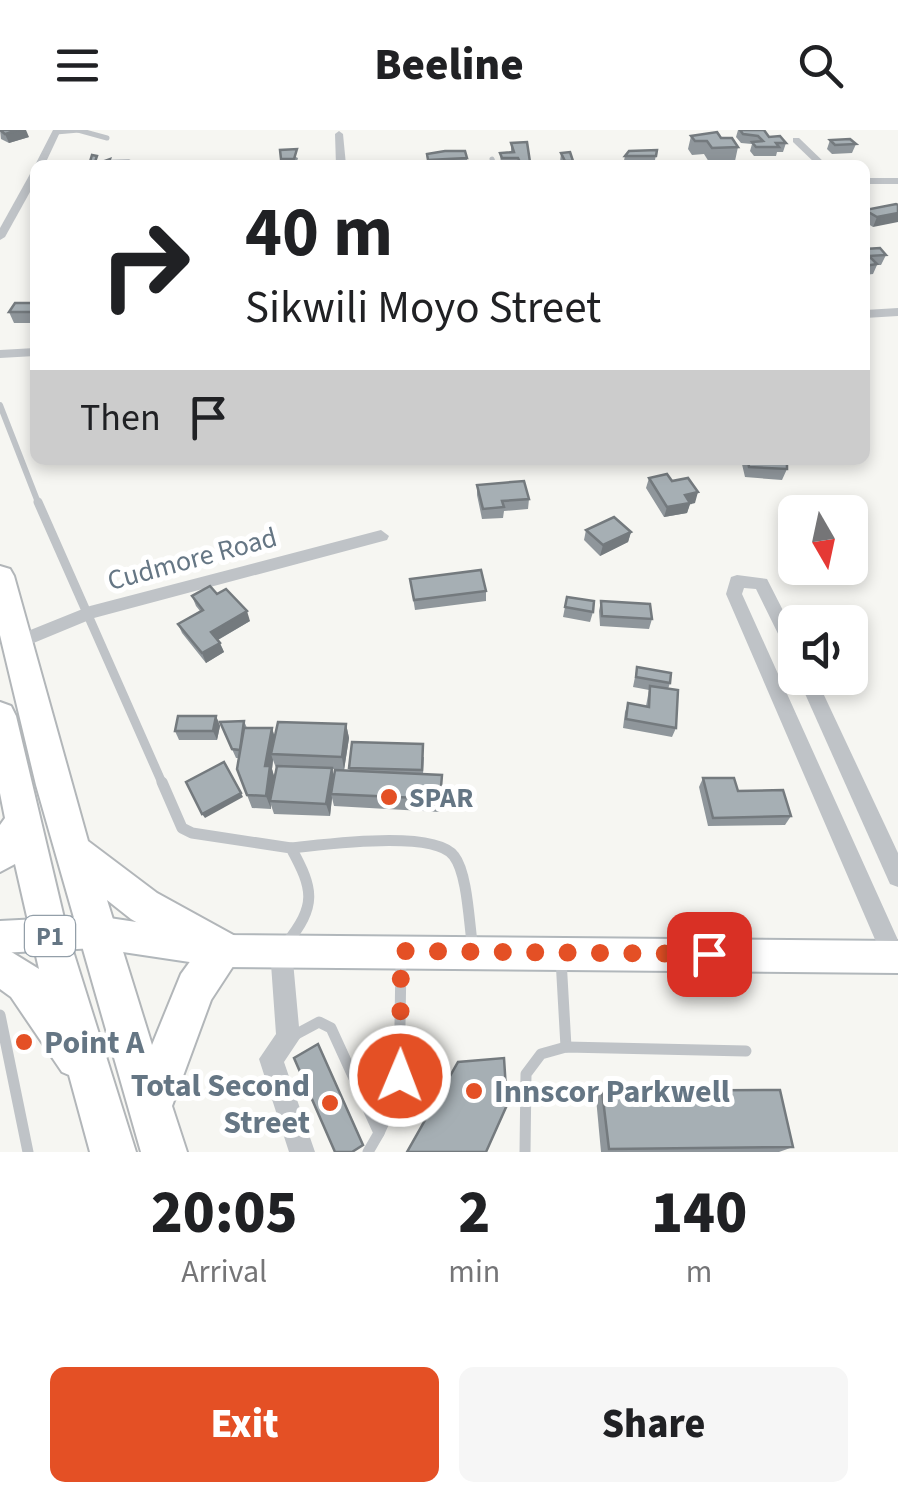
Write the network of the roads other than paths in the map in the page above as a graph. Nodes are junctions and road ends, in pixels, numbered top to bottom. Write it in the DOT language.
graph roads {
  1 [pos="79,130"];
  2 [pos="57,131"];
  3 [pos="339,134"];
  4 [pos="107,138"];
  5 [pos="796,140"];
  6 [pos="45,160"];
  7 [pos="341,160"];
  8 [pos="817,160"];
  9 [pos="898,180"];
  10 [pos="870,182"];
  11 [pos="30,183"];
  12 [pos="0,236"];
  13 [pos="898,312"];
  14 [pos="870,314"];
  15 [pos="30,352"];
  16 [pos="0,354"];
  17 [pos="0,405"];
  18 [pos="381,536"];
  19 [pos="0,576"];
  20 [pos="90,613"];
  21 [pos="778,618"];
  22 [pos="20,642"];
  23 [pos="778,692"];
  24 [pos="779,695"];
  25 [pos="815,695"];
  26 [pos="0,716"];
  27 [pos="23,822"];
  28 [pos="292,848"];
  29 [pos="76,854"];
  30 [pos="0,856"];
  31 [pos="898,877"];
  32 [pos="96,932"];
  33 [pos="50,935"];
  34 [pos="0,936"];
  35 [pos="281,950"];
  36 [pos="223,951"];
  37 [pos="401,951"];
  38 [pos="474,952"];
  39 [pos="561,952"];
  40 [pos="896,956"];
  41 [pos="0,964"];
  42 [pos="0,1015"];
  43 [pos="288,1038"];
  44 [pos="566,1048"];
  45 [pos="746,1051"];
  46 [pos="95,1084"];
  47 [pos="150,1106"];
  48 [pos="378,1133"];
  49 [pos="28,1152"];
  50 [pos="112,1152"];
  51 [pos="164,1152"];
  52 [pos="302,1152"];
  53 [pos="368,1152"];
  54 [pos="525,1152"];
  1 -- 2 [label="lane"];
  1 -- 4 [label="lane"];
  2 -- 6 [label="street"];
  3 -- 7 [label="street"];
  5 -- 8 [label="street"];
  9 -- 10 [label="street"];
  11 -- 12 [label="street"];
  13 -- 14 [label="street"];
  15 -- 16 [label="street"];
  17 -- 20 [label="lane"];
  18 -- 20 [label="street, Cudmore Road"];
  19 -- 22 [label="highway, P1"];
  20 -- 22 [label="street, Cudmore Road"];
  20 -- 28 [label="lane"];
  21 -- 23 [label="street"];
  22 -- 29 [label="highway, P1"];
  24 -- 40 [label="street"];
  25 -- 31 [label="street"];
  26 -- 27 [label="highway, P1"];
  27 -- 30 [label="highway"];
  27 -- 33 [label="highway, P1"];
  28 -- 35 [label="lane"];
  28 -- 38 [label="lane"];
  29 -- 32 [label="highway, P1"];
  29 -- 36 [label="highway"];
  32 -- 33 [label="street"];
  32 -- 36 [label="street"];
  32 -- 47 [label="highway, P1"];
  33 -- 34 [label="street"];
  33 -- 46 [label="highway, P1"];
  35 -- 36 [label="street"];
  35 -- 37 [label="street"];
  35 -- 43 [label="street"];
  36 -- 47 [label="highway"];
  37 -- 38 [label="street"];
  37 -- 48 [label="lane"];
  38 -- 39 [label="street"];
  39 -- 40 [label="street"];
  39 -- 44 [label="lane"];
  41 -- 46 [label="highway"];
  42 -- 49 [label="lane"];
  43 -- 48 [label="lane"];
  43 -- 52 [label="street"];
  44 -- 45 [label="lane"];
  44 -- 54 [label="lane"];
  46 -- 50 [label="highway, P1"];
  47 -- 51 [label="highway, P1"];
  48 -- 53 [label="lane"];
}
